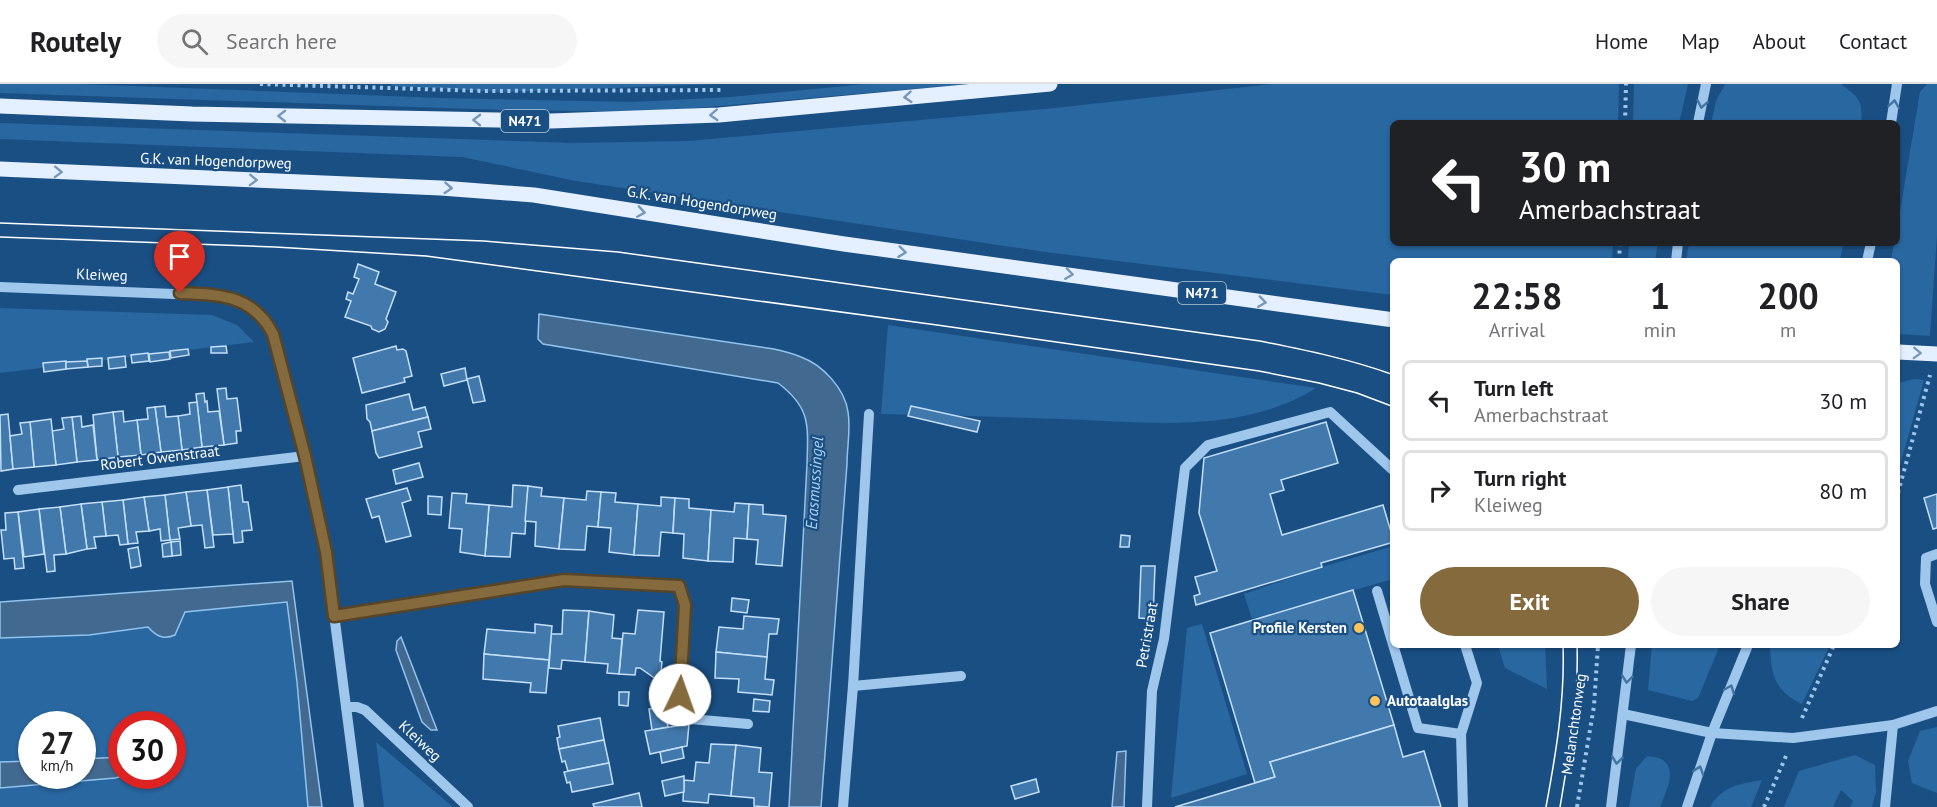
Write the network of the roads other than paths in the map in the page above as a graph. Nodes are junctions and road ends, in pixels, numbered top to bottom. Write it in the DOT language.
graph roads {
  1 [pos="1050,84"];
  2 [pos="1706,84"];
  3 [pos="1897,84"];
  4 [pos="0,106"];
  5 [pos="1699,120"];
  6 [pos="1891,120"];
  7 [pos="0,170"];
  8 [pos="0,288"];
  9 [pos="1390,319"];
  10 [pos="1900,352"];
  11 [pos="1936,354"];
  12 [pos="869,414"];
  13 [pos="305,456"];
  14 [pos="1390,467"];
  15 [pos="18,490"];
  16 [pos="1937,554"];
  17 [pos="1377,591"];
  18 [pos="334,616"];
  19 [pos="1937,622"];
  20 [pos="1390,634"];
  21 [pos="1394,648"];
  22 [pos="1467,648"];
  23 [pos="1631,648"];
  24 [pos="1747,648"];
  25 [pos="961,676"];
  26 [pos="853,686"];
  27 [pos="346,707"];
  28 [pos="1937,711"];
  29 [pos="1623,714"];
  30 [pos="748,724"];
  31 [pos="1893,725"];
  32 [pos="1712,732"];
  33 [pos="1461,734"];
  34 [pos="359,807"];
  35 [pos="468,807"];
  36 [pos="843,807"];
  37 [pos="1146,807"];
  38 [pos="1462,807"];
  39 [pos="1611,807"];
  40 [pos="1687,807"];
  41 [pos="1885,807"];
  1 -- 4 [label="main road, N471, one-way"];
  2 -- 5 [label="street, one-way"];
  6 -- 3 [label="street, one-way"];
  7 -- 9 [label="main road, G.K. van Hogendorpweg / N471, one-way"];
  8 -- 13 [label="street, Kleiweg"];
  10 -- 11 [label="main road, one-way"];
  12 -- 26 [label="street"];
  13 -- 15 [label="street, Robert Owenstraat"];
  13 -- 18 [label="street, Kleiweg"];
  14 -- 37 [label="street, Petristraat"];
  16 -- 19 [label="street"];
  17 -- 20 [label="street"];
  18 -- 27 [label="street, Kleiweg"];
  18 -- 30 [label="street"];
  21 -- 33 [label="street"];
  22 -- 33 [label="street"];
  23 -- 29 [label="street, one-way"];
  32 -- 24 [label="street, one-way"];
  25 -- 26 [label="street"];
  26 -- 36 [label="street"];
  27 -- 34 [label="street, Kleiweg"];
  27 -- 35 [label="street, Kleiweg"];
  28 -- 31 [label="street"];
  29 -- 32 [label="street"];
  29 -- 39 [label="street, one-way"];
  31 -- 32 [label="street"];
  31 -- 41 [label="street"];
  40 -- 32 [label="street, one-way"];
  33 -- 38 [label="street"];
}
